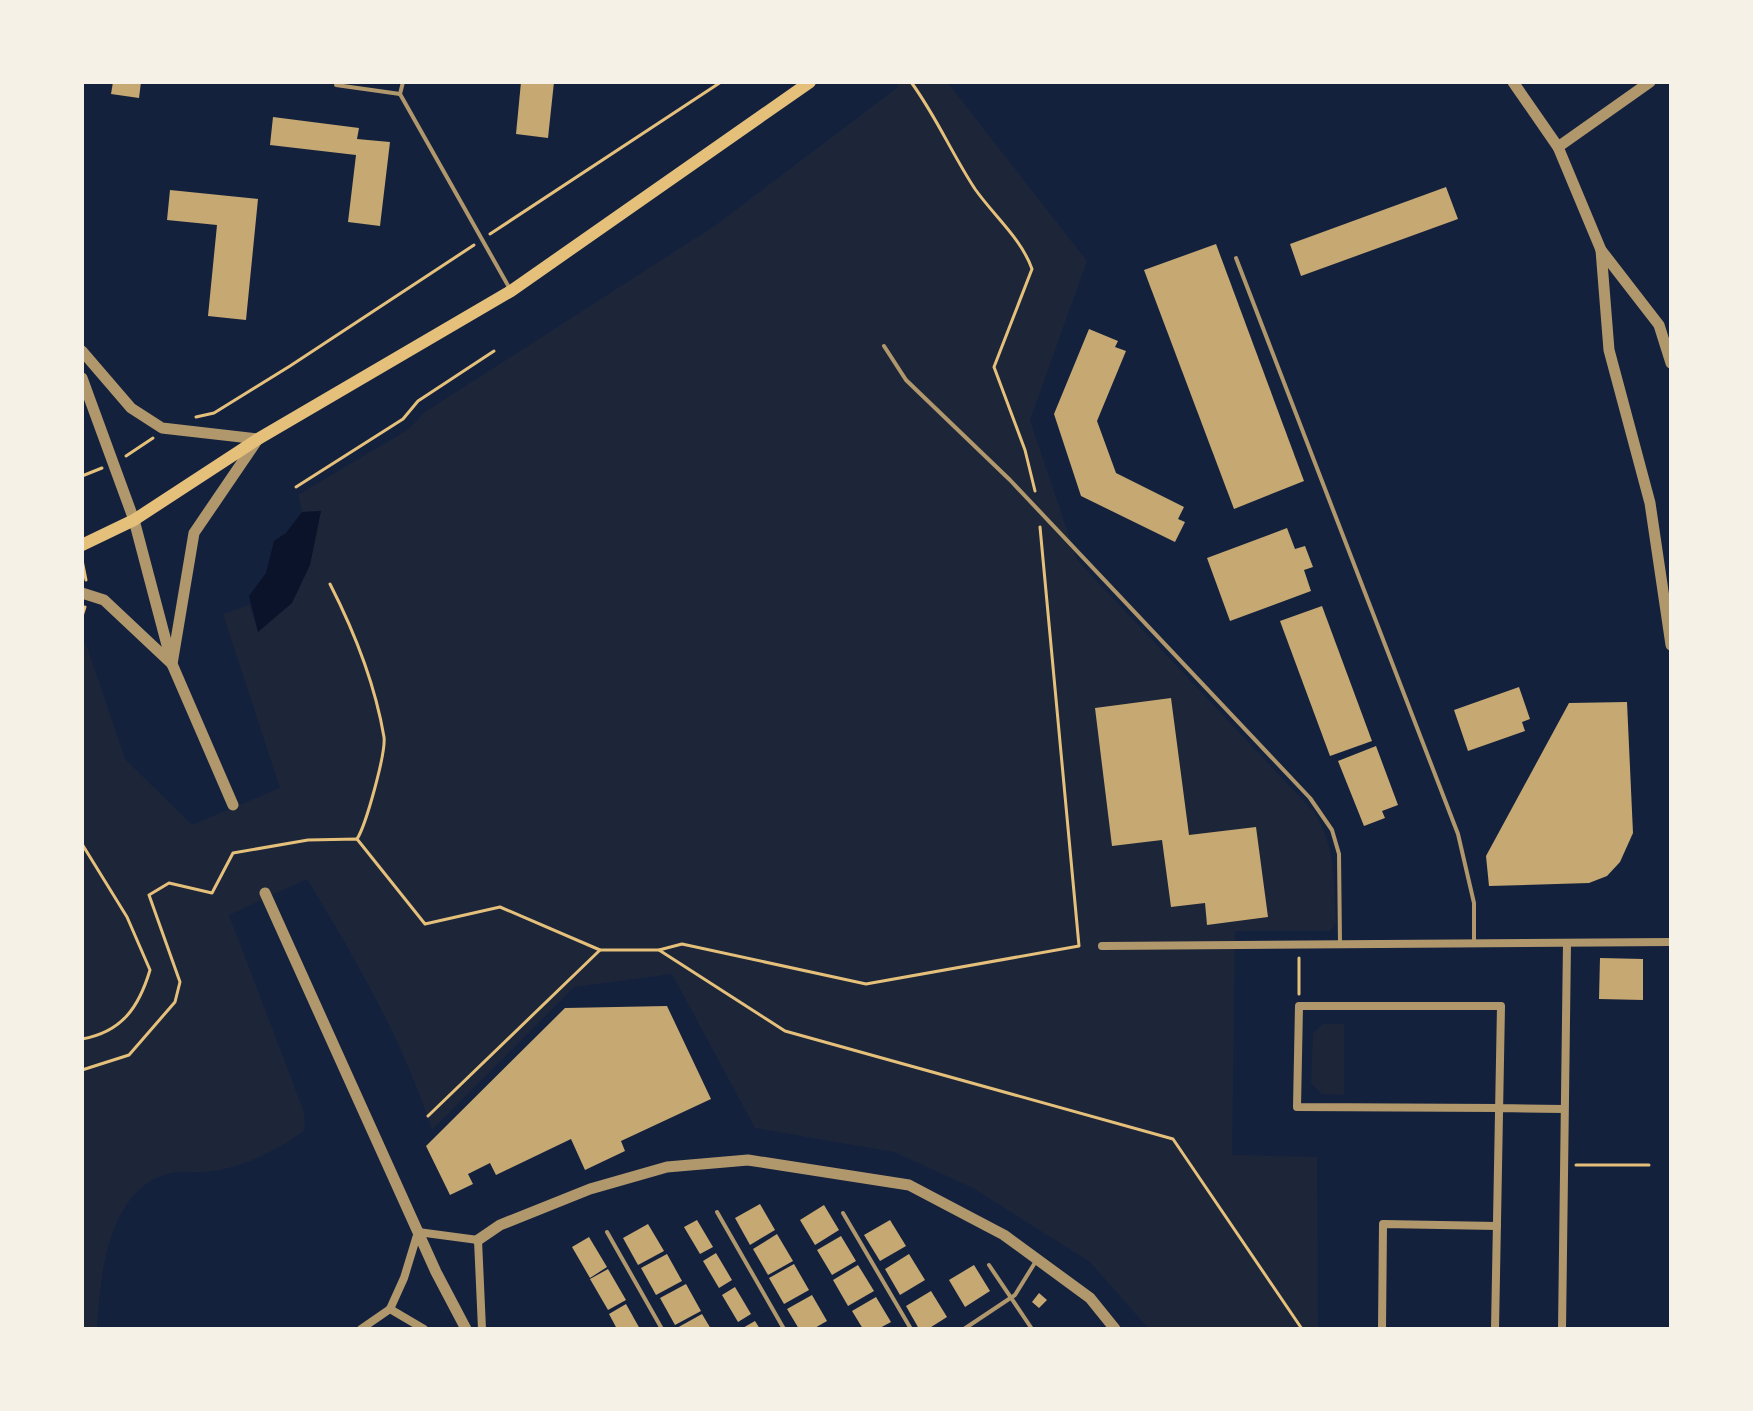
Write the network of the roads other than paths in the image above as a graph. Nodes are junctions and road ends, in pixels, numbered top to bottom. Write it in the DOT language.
graph roads {
  1 [pos="403,82"];
  2 [pos="810,82"];
  3 [pos="1513,82"];
  4 [pos="1650,82"];
  5 [pos="336,85"];
  6 [pos="400,94"];
  7 [pos="1558,147"];
  8 [pos="1601,250"];
  9 [pos="1236,258"];
  10 [pos="511,291"];
  11 [pos="884,346"];
  12 [pos="82,351"];
  13 [pos="1671,363"];
  14 [pos="82,378"];
  15 [pos="258,439"];
  16 [pos="134,520"];
  17 [pos="82,545"];
  18 [pos="82,593"];
  19 [pos="1671,645"];
  20 [pos="172,664"];
  21 [pos="233,805"];
  22 [pos="265,893"];
  23 [pos="1671,942"];
  24 [pos="1474,943"];
  25 [pos="1567,943"];
  26 [pos="1340,944"];
  27 [pos="1102,946"];
  28 [pos="1499,1108"];
  29 [pos="1564,1109"];
  30 [pos="717,1212"];
  31 [pos="843,1213"];
  32 [pos="1497,1226"];
  33 [pos="418,1232"];
  34 [pos="607,1232"];
  35 [pos="478,1240"];
  36 [pos="1037,1259"];
  37 [pos="989,1265"];
  38 [pos="1009,1298"];
  39 [pos="390,1309"];
  40 [pos="361,1329"];
  41 [pos="424,1329"];
  42 [pos="466,1329"];
  43 [pos="482,1329"];
  44 [pos="662,1329"];
  45 [pos="784,1329"];
  46 [pos="911,1329"];
  47 [pos="964,1329"];
  48 [pos="1032,1329"];
  49 [pos="1115,1329"];
  50 [pos="1382,1329"];
  51 [pos="1495,1329"];
  52 [pos="1562,1329"];
  1 -- 6 [label="lane"];
  2 -- 10 [label="main road"];
  3 -- 7 [label="street"];
  4 -- 7 [label="street"];
  5 -- 6 [label="lane"];
  6 -- 10 [label="lane"];
  7 -- 8 [label="street"];
  8 -- 13 [label="street"];
  8 -- 19 [label="street"];
  9 -- 24 [label="lane"];
  10 -- 15 [label="main road"];
  11 -- 26 [label="lane"];
  12 -- 15 [label="street"];
  14 -- 16 [label="street"];
  15 -- 16 [label="main road"];
  15 -- 20 [label="street"];
  16 -- 17 [label="main road"];
  16 -- 20 [label="street"];
  18 -- 20 [label="street"];
  20 -- 21 [label="street"];
  22 -- 33 [label="street"];
  23 -- 25 [label="street"];
  24 -- 25 [label="street"];
  24 -- 26 [label="street"];
  25 -- 29 [label="street"];
  26 -- 27 [label="street"];
  28 -- 28 [label="street"];
  28 -- 29 [label="street"];
  28 -- 32 [label="street"];
  29 -- 52 [label="street"];
  30 -- 45 [label="lane"];
  31 -- 46 [label="lane"];
  32 -- 50 [label="street"];
  32 -- 51 [label="street"];
  33 -- 35 [label="street"];
  33 -- 39 [label="street"];
  33 -- 42 [label="street"];
  34 -- 44 [label="lane"];
  35 -- 36 [label="street"];
  35 -- 43 [label="street"];
  36 -- 38 [label="lane"];
  36 -- 49 [label="street"];
  37 -- 38 [label="lane"];
  38 -- 47 [label="lane"];
  38 -- 48 [label="lane"];
  39 -- 40 [label="street"];
  39 -- 41 [label="street"];
}
